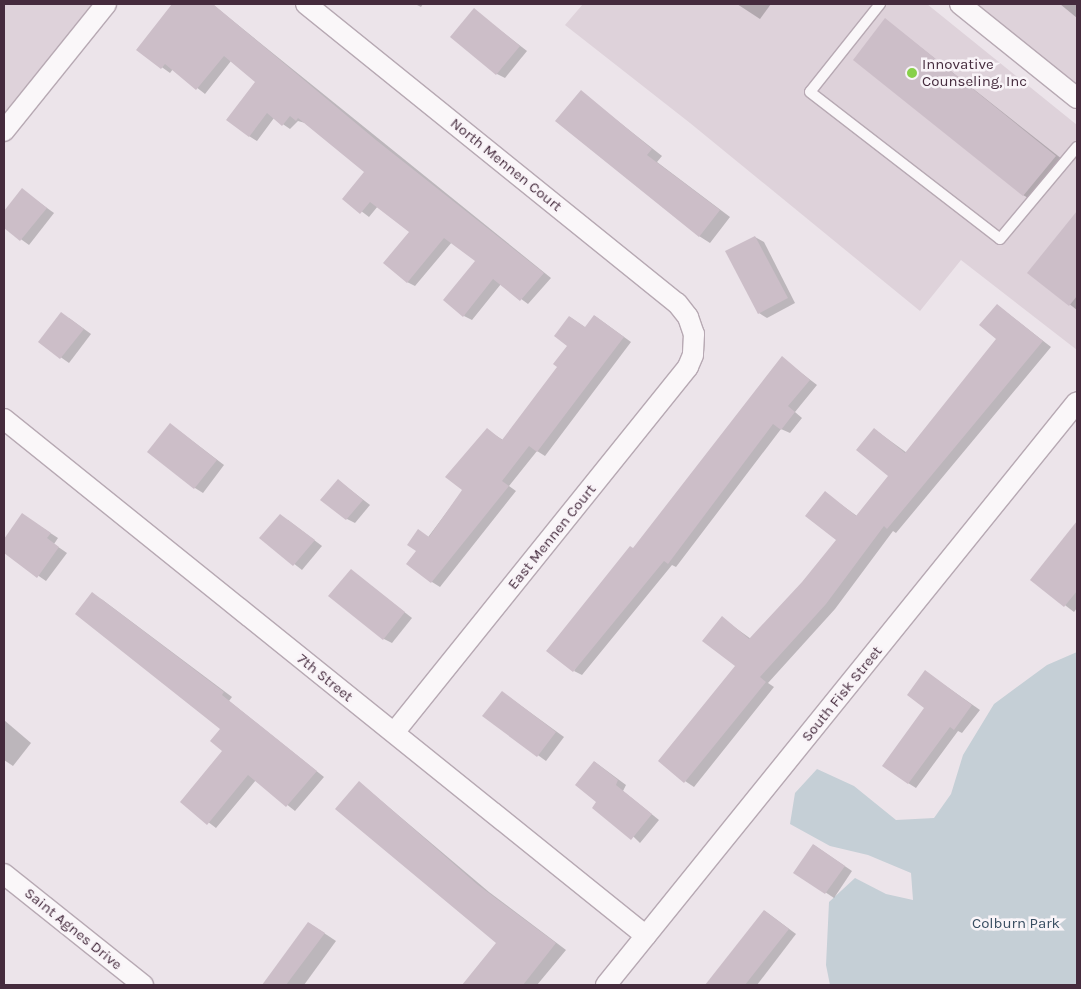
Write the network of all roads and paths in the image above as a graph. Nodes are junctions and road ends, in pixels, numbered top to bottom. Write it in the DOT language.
graph roads {
  1 [pos="106,4"];
  2 [pos="306,4"];
  3 [pos="880,4"];
  4 [pos="960,4"];
  5 [pos="1077,98"];
  6 [pos="4,131"];
  7 [pos="1077,147"];
  8 [pos="694,334"];
  9 [pos="1077,402"];
  10 [pos="4,419"];
  11 [pos="394,733"];
  12 [pos="4,874"];
  13 [pos="646,936"];
  14 [pos="143,985"];
  15 [pos="606,985"];
  1 -- 6 [label="street"];
  2 -- 8 [label="street, North Mennen Court"];
  3 -- 7 [label="lane"];
  4 -- 5 [label="street"];
  8 -- 11 [label="street, East Mennen Court"];
  9 -- 13 [label="street, South Fisk Street"];
  10 -- 11 [label="street, 7th Street"];
  11 -- 13 [label="street, 7th Street"];
  12 -- 14 [label="street, Saint Agnes Drive"];
  13 -- 15 [label="street, South Fisk Street"];
}
